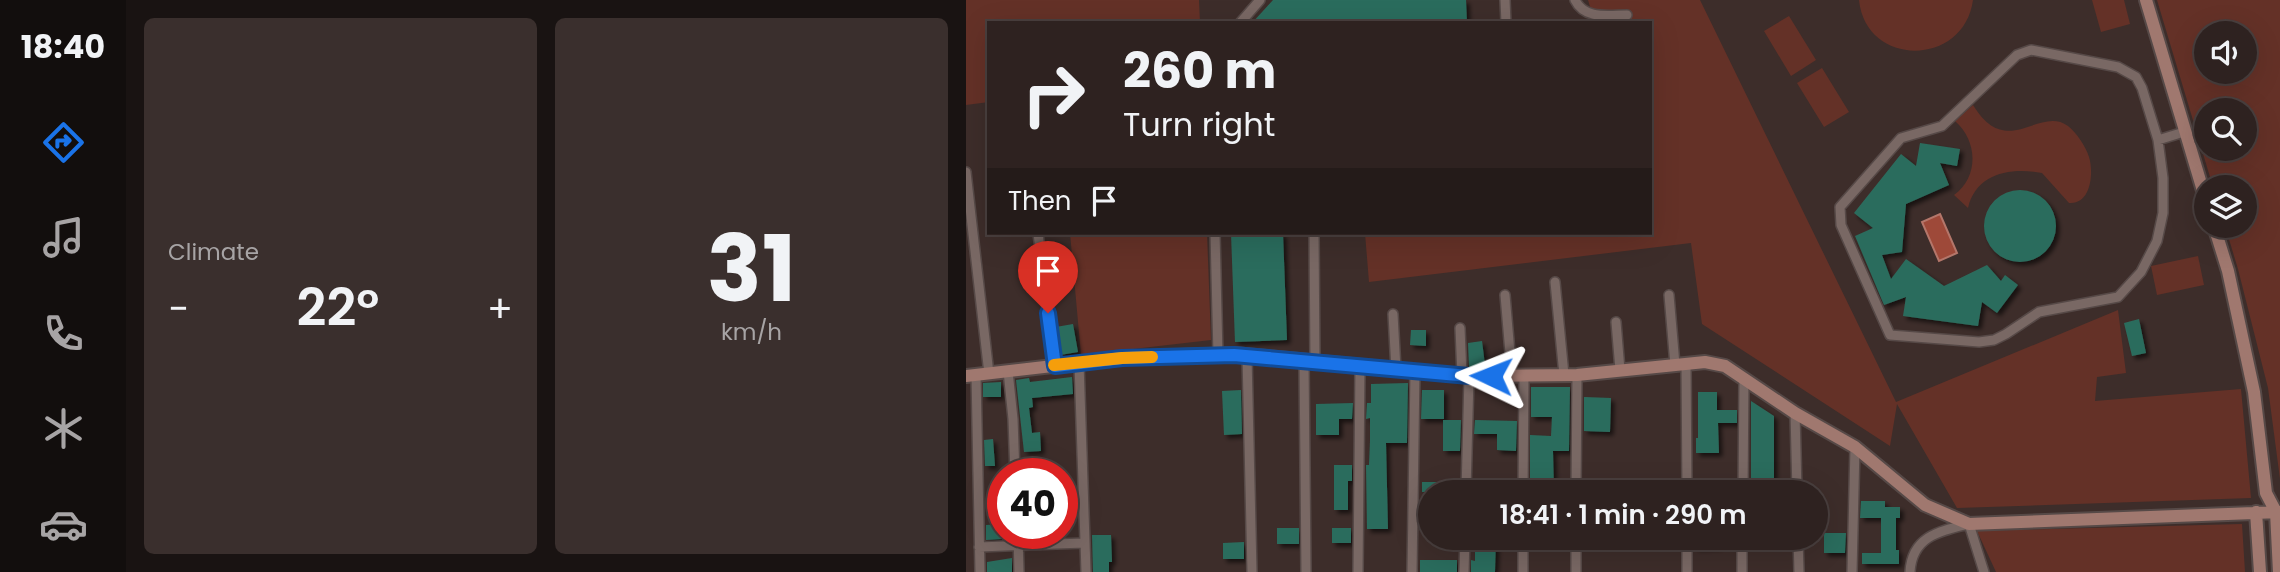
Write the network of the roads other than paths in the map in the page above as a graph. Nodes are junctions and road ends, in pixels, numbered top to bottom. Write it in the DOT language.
graph roads {
  1 [pos="1260,0"];
  2 [pos="1505,0"];
  3 [pos="1575,0"];
  4 [pos="2146,0"];
  5 [pos="1628,15"];
  6 [pos="1242,21"];
  7 [pos="1506,21"];
  8 [pos="2183,129"];
  9 [pos="2157,137"];
  10 [pos="966,172"];
  11 [pos="2198,175"];
  12 [pos="1038,235"];
  13 [pos="1215,235"];
  14 [pos="1314,235"];
  15 [pos="2218,238"];
  16 [pos="1555,282"];
  17 [pos="1505,295"];
  18 [pos="1669,295"];
  19 [pos="1394,314"];
  20 [pos="1616,322"];
  21 [pos="1460,328"];
  22 [pos="1218,355"];
  23 [pos="1247,356"];
  24 [pos="1309,361"];
  25 [pos="1079,363"];
  26 [pos="1681,364"];
  27 [pos="1055,366"];
  28 [pos="1360,366"];
  29 [pos="1396,370"];
  30 [pos="1620,370"];
  31 [pos="1008,371"];
  32 [pos="1415,371"];
  33 [pos="977,375"];
  34 [pos="1570,375"];
  35 [pos="1466,376"];
  36 [pos="1518,376"];
  37 [pos="1744,378"];
  38 [pos="1795,413"];
  39 [pos="1855,447"];
  40 [pos="1014,458"];
  41 [pos="1466,480"];
  42 [pos="1523,480"];
  43 [pos="1575,480"];
  44 [pos="1686,480"];
  45 [pos="1743,480"];
  46 [pos="1797,480"];
  47 [pos="2266,493"];
  48 [pos="2256,512"];
  49 [pos="2278,512"];
  50 [pos="1969,524"];
  51 [pos="1078,543"];
  52 [pos="1084,543"];
  53 [pos="979,547"];
  54 [pos="987,547"];
  55 [pos="1018,549"];
  56 [pos="1465,550"];
  57 [pos="1523,550"];
  58 [pos="1576,550"];
  59 [pos="1687,550"];
  60 [pos="1798,550"];
  61 [pos="980,572"];
  62 [pos="1019,572"];
  63 [pos="1086,572"];
  64 [pos="1252,572"];
  65 [pos="1306,572"];
  66 [pos="1358,572"];
  67 [pos="1412,572"];
  68 [pos="1464,572"];
  69 [pos="1523,572"];
  70 [pos="1576,572"];
  71 [pos="1687,572"];
  72 [pos="1799,572"];
  73 [pos="1852,572"];
  74 [pos="1910,572"];
  75 [pos="1984,572"];
  76 [pos="2260,572"];
  77 [pos="2279,572"];
  1 -- 6 [label="street"];
  2 -- 7 [label="street"];
  3 -- 5 [label="street"];
  4 -- 8 [label="street"];
  8 -- 9 [label="street"];
  8 -- 11 [label="street"];
  9 -- 9 [label="street"];
  10 -- 33 [label="street"];
  12 -- 27 [label="street"];
  13 -- 22 [label="street"];
  14 -- 24 [label="street"];
  15 -- 47 [label="street"];
  16 -- 34 [label="street"];
  17 -- 36 [label="street"];
  18 -- 26 [label="street"];
  19 -- 29 [label="street"];
  20 -- 30 [label="street"];
  21 -- 35 [label="street"];
  22 -- 23 [label="street"];
  22 -- 25 [label="street"];
  23 -- 24 [label="street"];
  23 -- 64 [label="street"];
  24 -- 28 [label="street"];
  24 -- 65 [label="street"];
  25 -- 27 [label="street"];
  25 -- 52 [label="street"];
  26 -- 30 [label="street"];
  26 -- 37 [label="street"];
  26 -- 44 [label="street"];
  27 -- 31 [label="street"];
  28 -- 29 [label="street"];
  28 -- 66 [label="street"];
  29 -- 32 [label="street"];
  30 -- 34 [label="street"];
  31 -- 33 [label="street"];
  31 -- 40 [label="street"];
  32 -- 35 [label="street"];
  32 -- 67 [label="street"];
  33 -- 53 [label="street"];
  34 -- 36 [label="street"];
  34 -- 43 [label="street"];
  35 -- 36 [label="street"];
  35 -- 41 [label="street"];
  36 -- 42 [label="street"];
  37 -- 38 [label="street"];
  37 -- 45 [label="street"];
  38 -- 39 [label="street"];
  38 -- 46 [label="street"];
  39 -- 50 [label="street"];
  39 -- 73 [label="street"];
  47 -- 48 [label="street"];
  47 -- 49 [label="street"];
  48 -- 49 [label="street"];
  48 -- 50 [label="street"];
  48 -- 76 [label="street"];
  49 -- 77 [label="street"];
  50 -- 74 [label="street"];
  50 -- 75 [label="street"];
  51 -- 52 [label="street"];
  52 -- 63 [label="street"];
  53 -- 54 [label="street"];
  53 -- 61 [label="street"];
  55 -- 62 [label="street"];
  56 -- 68 [label="street"];
  57 -- 69 [label="street"];
  58 -- 70 [label="street"];
  59 -- 71 [label="street"];
  60 -- 72 [label="street"];
}
